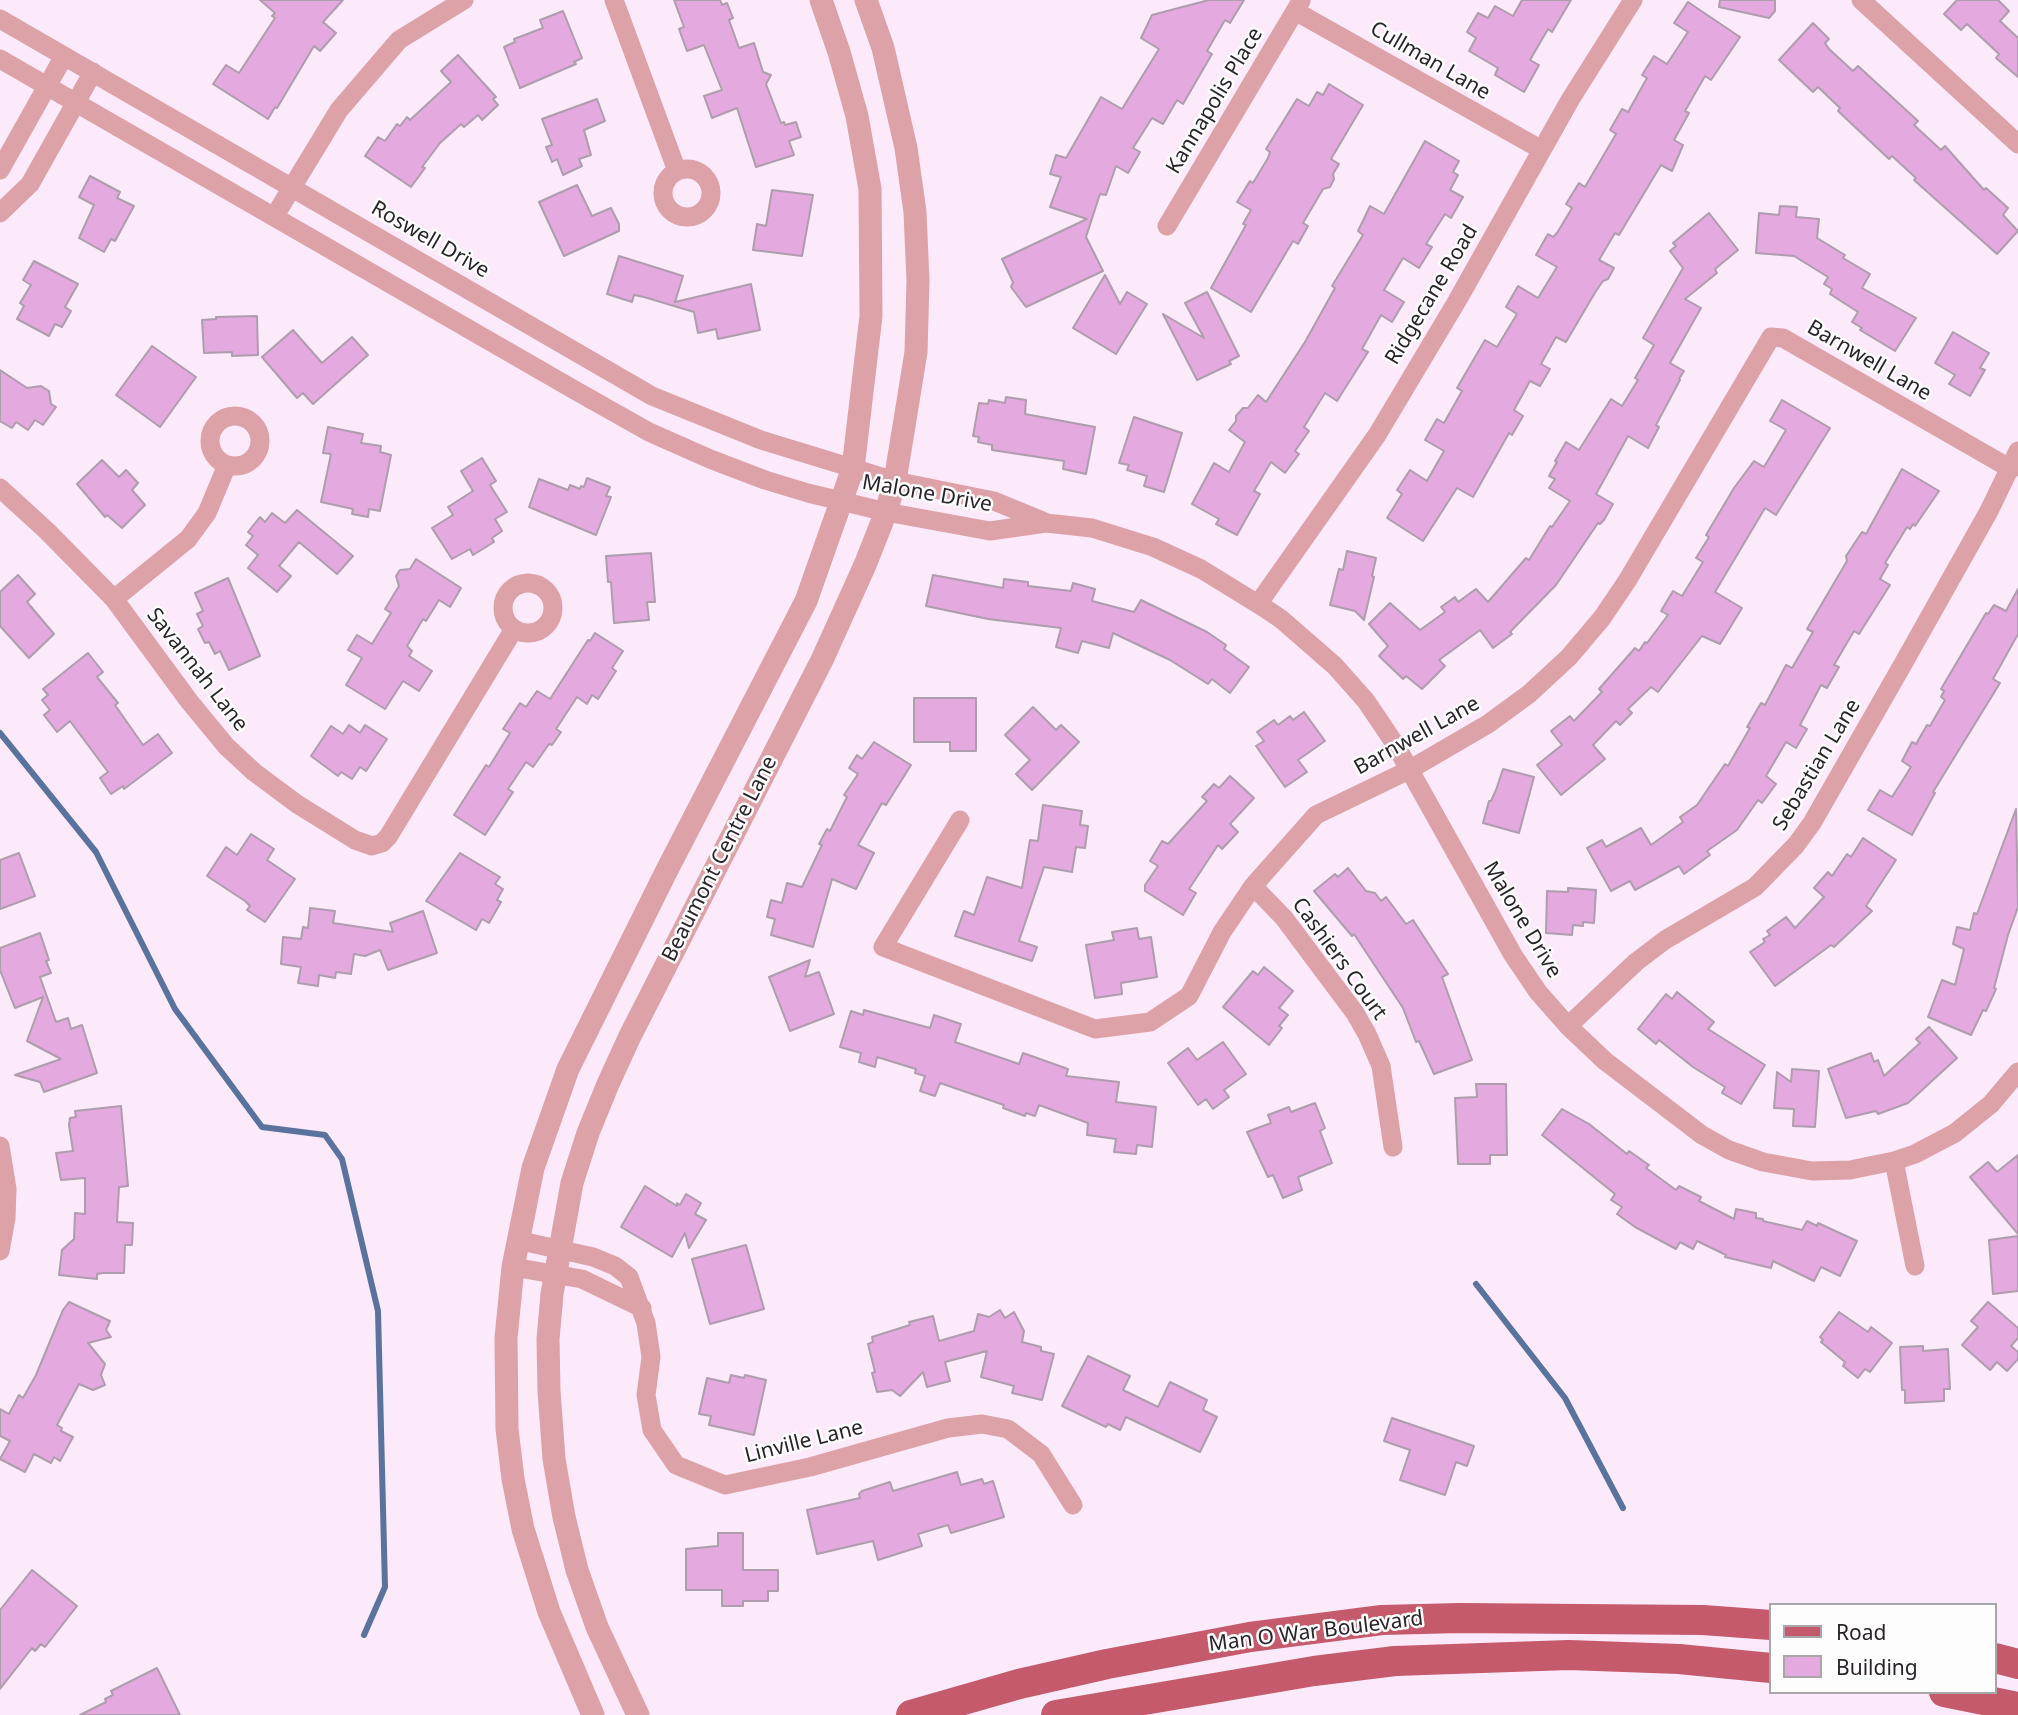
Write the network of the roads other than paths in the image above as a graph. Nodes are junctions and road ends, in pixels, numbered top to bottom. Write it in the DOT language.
graph roads {
  1 [pos="464,0"];
  2 [pos="614,0"];
  3 [pos="821,0"];
  4 [pos="866,0"];
  5 [pos="1633,0"];
  6 [pos="1861,0"];
  7 [pos="1298,5"];
  8 [pos="0,19"];
  9 [pos="64,56"];
  10 [pos="0,59"];
  11 [pos="93,72"];
  12 [pos="47,86"];
  13 [pos="75,103"];
  14 [pos="2018,144"];
  15 [pos="1542,150"];
  16 [pos="0,170"];
  17 [pos="677,171"];
  18 [pos="291,186"];
  19 [pos="0,213"];
  20 [pos="274,217"];
  21 [pos="1167,226"];
  22 [pos="2014,460"];
  23 [pos="227,465"];
  24 [pos="853,468"];
  25 [pos="895,481"];
  26 [pos="0,488"];
  27 [pos="841,501"];
  28 [pos="886,512"];
  29 [pos="1046,523"];
  30 [pos="114,599"];
  31 [pos="1258,604"];
  32 [pos="514,629"];
  33 [pos="1409,770"];
  34 [pos="960,820"];
  35 [pos="1253,886"];
  36 [pos="1568,1026"];
  37 [pos="2018,1072"];
  38 [pos="0,1146"];
  39 [pos="1393,1147"];
  40 [pos="1894,1161"];
  41 [pos="517,1240"];
  42 [pos="560,1248"];
  43 [pos="0,1251"];
  44 [pos="1915,1266"];
  45 [pos="513,1267"];
  46 [pos="555,1273"];
  47 [pos="642,1308"];
  48 [pos="1073,1505"];
  49 [pos="1770,1625"];
  50 [pos="1997,1659"];
  51 [pos="2018,1664"];
  52 [pos="1770,1668"];
  53 [pos="1954,1694"];
  54 [pos="2018,1707"];
  55 [pos="593,1715"];
  56 [pos="638,1715"];
  57 [pos="911,1715"];
  58 [pos="1056,1715"];
  1 -- 18 [label="street"];
  2 -- 17 [label="street"];
  3 -- 24 [label="street, Beaumont Centre Lane"];
  4 -- 25 [label="street, Beaumont Centre Lane"];
  5 -- 15 [label="street, Ridgecane Road"];
  6 -- 14 [label="street"];
  7 -- 15 [label="street, Cullman Lane"];
  7 -- 21 [label="street, Kannapolis Place"];
  8 -- 9 [label="street, Roswell Drive"];
  9 -- 11 [label="street, Roswell Drive"];
  9 -- 12 [label="street"];
  10 -- 12 [label="street"];
  11 -- 13 [label="street"];
  11 -- 18 [label="street, Roswell Drive"];
  12 -- 13 [label="street"];
  12 -- 16 [label="street"];
  13 -- 19 [label="street"];
  13 -- 20 [label="street"];
  15 -- 31 [label="street, Ridgecane Road"];
  18 -- 20 [label="street"];
  18 -- 24 [label="street, Roswell Drive"];
  20 -- 27 [label="street"];
  22 -- 33 [label="street, Barnwell Lane"];
  22 -- 36 [label="street, Sebastian Lane"];
  23 -- 30 [label="street"];
  24 -- 25 [label="street, Malone Drive"];
  24 -- 27 [label="street, Beaumont Centre Lane"];
  25 -- 28 [label="street, Beaumont Centre Lane"];
  25 -- 29 [label="street, Malone Drive"];
  26 -- 30 [label="street, Savannah Lane"];
  27 -- 28 [label="street, Malone Drive"];
  27 -- 41 [label="street, Beaumont Centre Lane"];
  28 -- 29 [label="street, Malone Drive"];
  28 -- 42 [label="street, Beaumont Centre Lane"];
  29 -- 31 [label="street, Malone Drive"];
  30 -- 32 [label="street, Savannah Lane"];
  31 -- 33 [label="street, Malone Drive"];
  33 -- 35 [label="street, Barnwell Lane"];
  33 -- 36 [label="street, Malone Drive"];
  34 -- 35 [label="street, Barnwell Lane"];
  35 -- 39 [label="street, Cashiers Court"];
  36 -- 40 [label="street, Malone Drive"];
  37 -- 40 [label="street, Malone Drive"];
  38 -- 43 [label="street"];
  40 -- 44 [label="street"];
  41 -- 42 [label="street, Linville Lane"];
  41 -- 45 [label="street, Beaumont Centre Lane"];
  42 -- 46 [label="street, Beaumont Centre Lane"];
  42 -- 47 [label="street, Linville Lane"];
  45 -- 46 [label="street"];
  45 -- 55 [label="street, Beaumont Centre Lane"];
  46 -- 47 [label="street"];
  46 -- 56 [label="street, Beaumont Centre Lane"];
  47 -- 48 [label="street, Linville Lane"];
  49 -- 57 [label="main road, Man O War Boulevard"];
  50 -- 51 [label="main road"];
  52 -- 58 [label="main road, Man O War Boulevard"];
  53 -- 54 [label="main road"];
}
